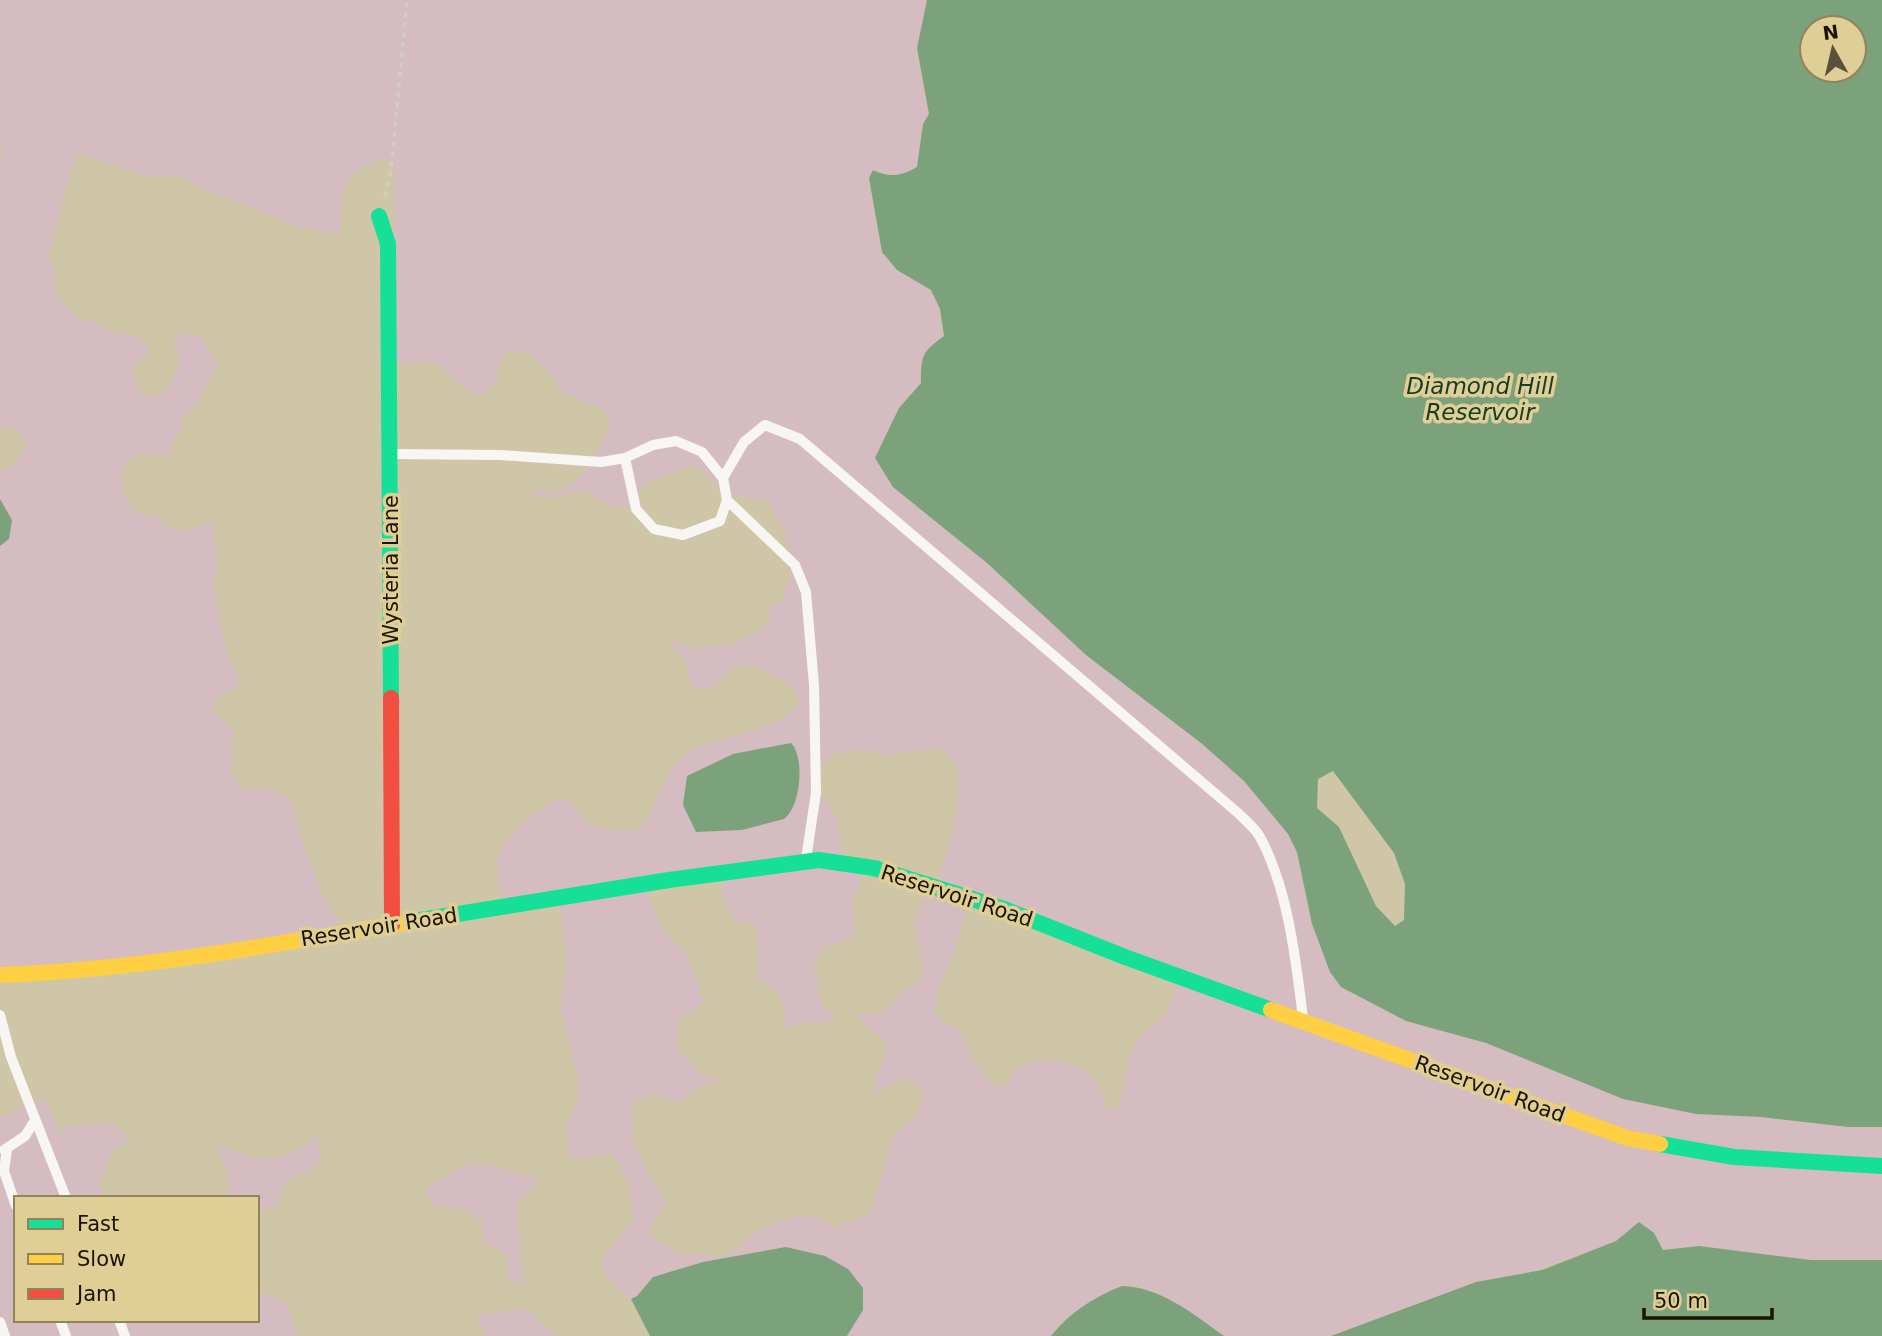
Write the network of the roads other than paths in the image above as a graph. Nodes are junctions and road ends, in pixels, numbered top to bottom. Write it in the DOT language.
graph roads {
  1 [pos="379,216"];
  2 [pos="391,454"];
  3 [pos="625,458"];
  4 [pos="723,478"];
  5 [pos="727,500"];
  6 [pos="806,862"];
  7 [pos="392,925"];
  8 [pos="0,975"];
  9 [pos="0,1015"];
  10 [pos="1304,1021"];
  11 [pos="34,1122"];
  12 [pos="3,1150"];
  13 [pos="1882,1166"];
  14 [pos="65,1196"];
  15 [pos="14,1200"];
  16 [pos="0,1322"];
  17 [pos="5,1336"];
  1 -- 2 [label="street, Wysteria Lane"];
  2 -- 3 [label="lane"];
  2 -- 7 [label="street, Wysteria Lane"];
  3 -- 4 [label="lane"];
  3 -- 5 [label="lane"];
  4 -- 5 [label="lane"];
  4 -- 10 [label="lane"];
  5 -- 6 [label="lane"];
  6 -- 7 [label="street, Reservoir Road"];
  6 -- 10 [label="street, Reservoir Road"];
  7 -- 8 [label="street, Reservoir Road"];
  9 -- 11 [label="lane"];
  10 -- 13 [label="street, Reservoir Road"];
  11 -- 12 [label="lane"];
  11 -- 14 [label="lane"];
  12 -- 15 [label="lane"];
  16 -- 17 [label="lane"];
}
